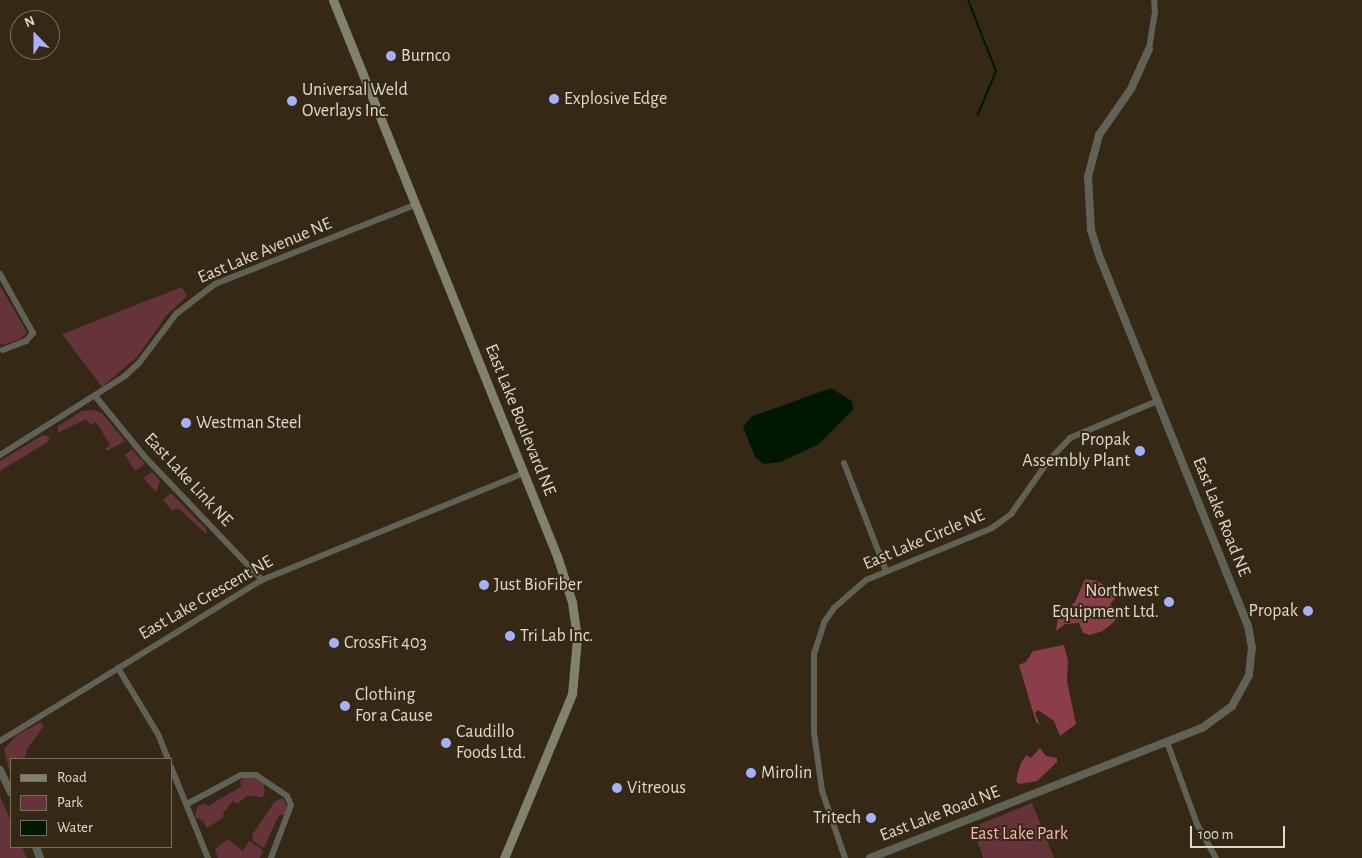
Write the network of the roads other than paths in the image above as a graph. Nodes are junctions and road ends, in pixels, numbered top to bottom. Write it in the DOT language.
graph roads {
  1 [pos="332,0"];
  2 [pos="1154,0"];
  3 [pos="1149,49"];
  4 [pos="415,205"];
  5 [pos="0,274"];
  6 [pos="3,350"];
  7 [pos="96,397"];
  8 [pos="1157,401"];
  9 [pos="0,455"];
  10 [pos="844,463"];
  11 [pos="524,473"];
  12 [pos="886,571"];
  13 [pos="262,580"];
  14 [pos="118,668"];
  15 [pos="0,741"];
  16 [pos="1167,742"];
  17 [pos="168,758"];
  18 [pos="172,768"];
  19 [pos="0,770"];
  20 [pos="10,791"];
  21 [pos="187,804"];
  22 [pos="208,858"];
  23 [pos="272,858"];
  24 [pos="504,858"];
  25 [pos="845,858"];
  26 [pos="870,858"];
  27 [pos="1216,858"];
  1 -- 4 [label="main road, East Lake Boulevard NE"];
  2 -- 3 [label="street, East Lake Road NE"];
  3 -- 8 [label="street, East Lake Road NE"];
  4 -- 7 [label="street, East Lake Avenue NE"];
  4 -- 11 [label="main road, East Lake Boulevard NE"];
  5 -- 6 [label="street"];
  7 -- 9 [label="street, East Lake Avenue NE"];
  7 -- 13 [label="street, East Lake Link NE"];
  8 -- 12 [label="street, East Lake Circle NE"];
  8 -- 16 [label="street, East Lake Road NE"];
  10 -- 12 [label="street"];
  11 -- 13 [label="street, East Lake Crescent NE"];
  11 -- 24 [label="main road, East Lake Boulevard NE"];
  12 -- 25 [label="street, East Lake Circle NE"];
  13 -- 14 [label="street, East Lake Crescent NE"];
  14 -- 15 [label="street, East Lake Crescent NE"];
  14 -- 17 [label="street"];
  16 -- 26 [label="street, East Lake Road NE"];
  16 -- 27 [label="street"];
  18 -- 21 [label="street"];
  19 -- 20 [label="street"];
  21 -- 22 [label="street"];
  21 -- 23 [label="street"];
}
